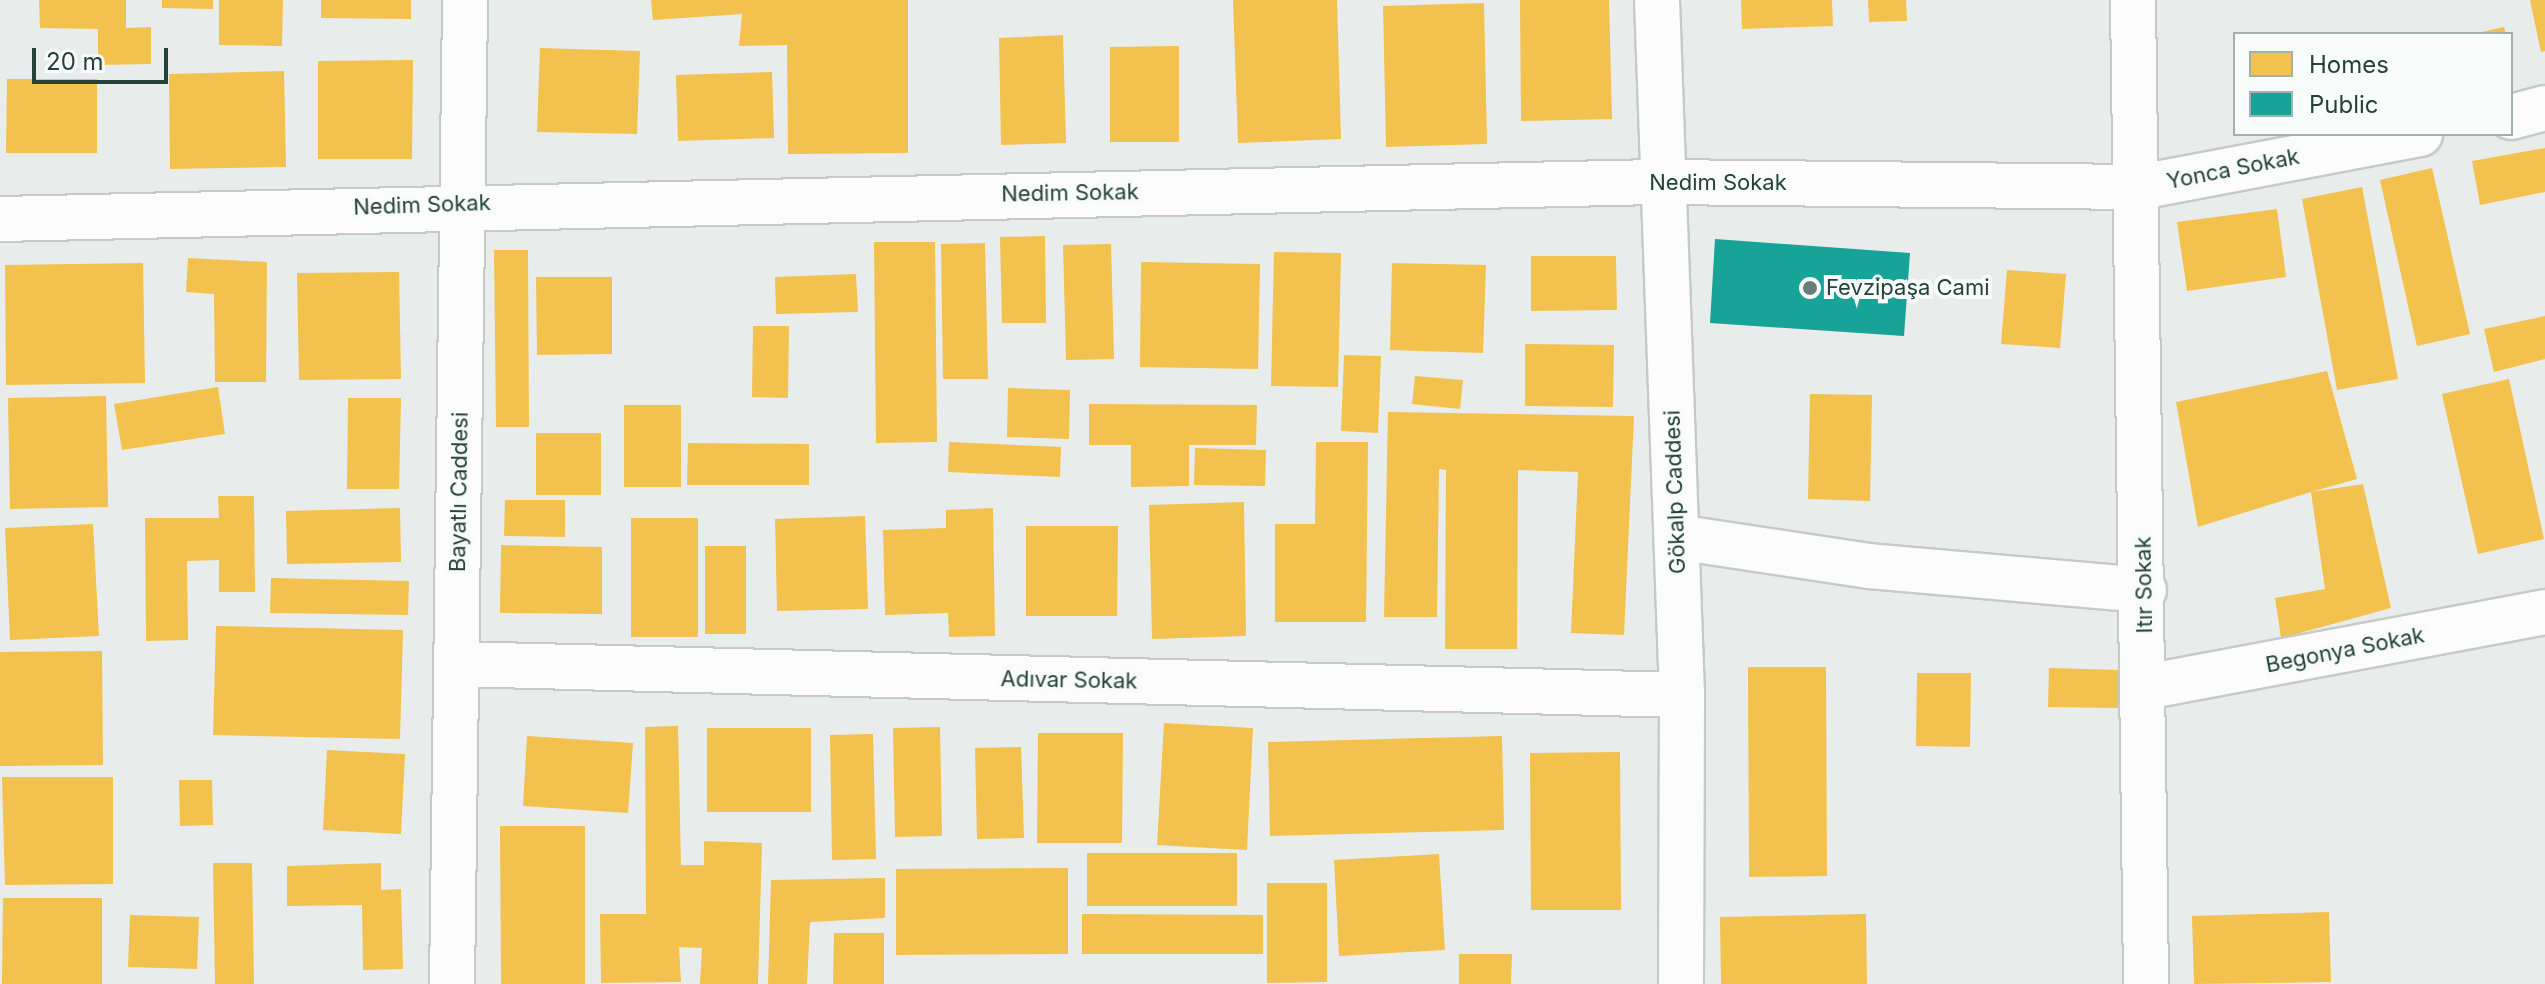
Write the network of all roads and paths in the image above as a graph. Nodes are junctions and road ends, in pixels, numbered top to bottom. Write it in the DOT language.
graph roads {
  1 [pos="465,0"];
  2 [pos="1657,0"];
  3 [pos="2133,0"];
  4 [pos="2545,108"];
  5 [pos="2513,116"];
  6 [pos="2409,136"];
  7 [pos="1661,182"];
  8 [pos="2140,187"];
  9 [pos="464,204"];
  10 [pos="0,219"];
  11 [pos="1677,537"];
  12 [pos="2144,590"];
  13 [pos="2545,612"];
  14 [pos="456,664"];
  15 [pos="2145,687"];
  16 [pos="1682,695"];
  17 [pos="452,984"];
  18 [pos="1681,984"];
  19 [pos="2146,984"];
  1 -- 9 [label="street, Bayatlı Caddesi"];
  2 -- 7 [label="street, Gökalp Caddesi"];
  3 -- 8 [label="street, Itır Sokak"];
  4 -- 5 [label="street"];
  6 -- 8 [label="street, Yonca Sokak"];
  7 -- 8 [label="street, Nedim Sokak"];
  7 -- 9 [label="street, Nedim Sokak"];
  7 -- 11 [label="street, Gökalp Caddesi"];
  8 -- 12 [label="street, Itır Sokak"];
  9 -- 10 [label="street, Nedim Sokak"];
  9 -- 14 [label="street, Bayatlı Caddesi"];
  11 -- 12 [label="street"];
  11 -- 16 [label="street, Gökalp Caddesi"];
  12 -- 15 [label="street, Itır Sokak"];
  13 -- 15 [label="street, Begonya Sokak"];
  14 -- 16 [label="street, Adıvar Sokak"];
  14 -- 17 [label="street, Bayatlı Caddesi"];
  15 -- 19 [label="street, Itır Sokak"];
  16 -- 18 [label="street, Gökalp Caddesi"];
}
